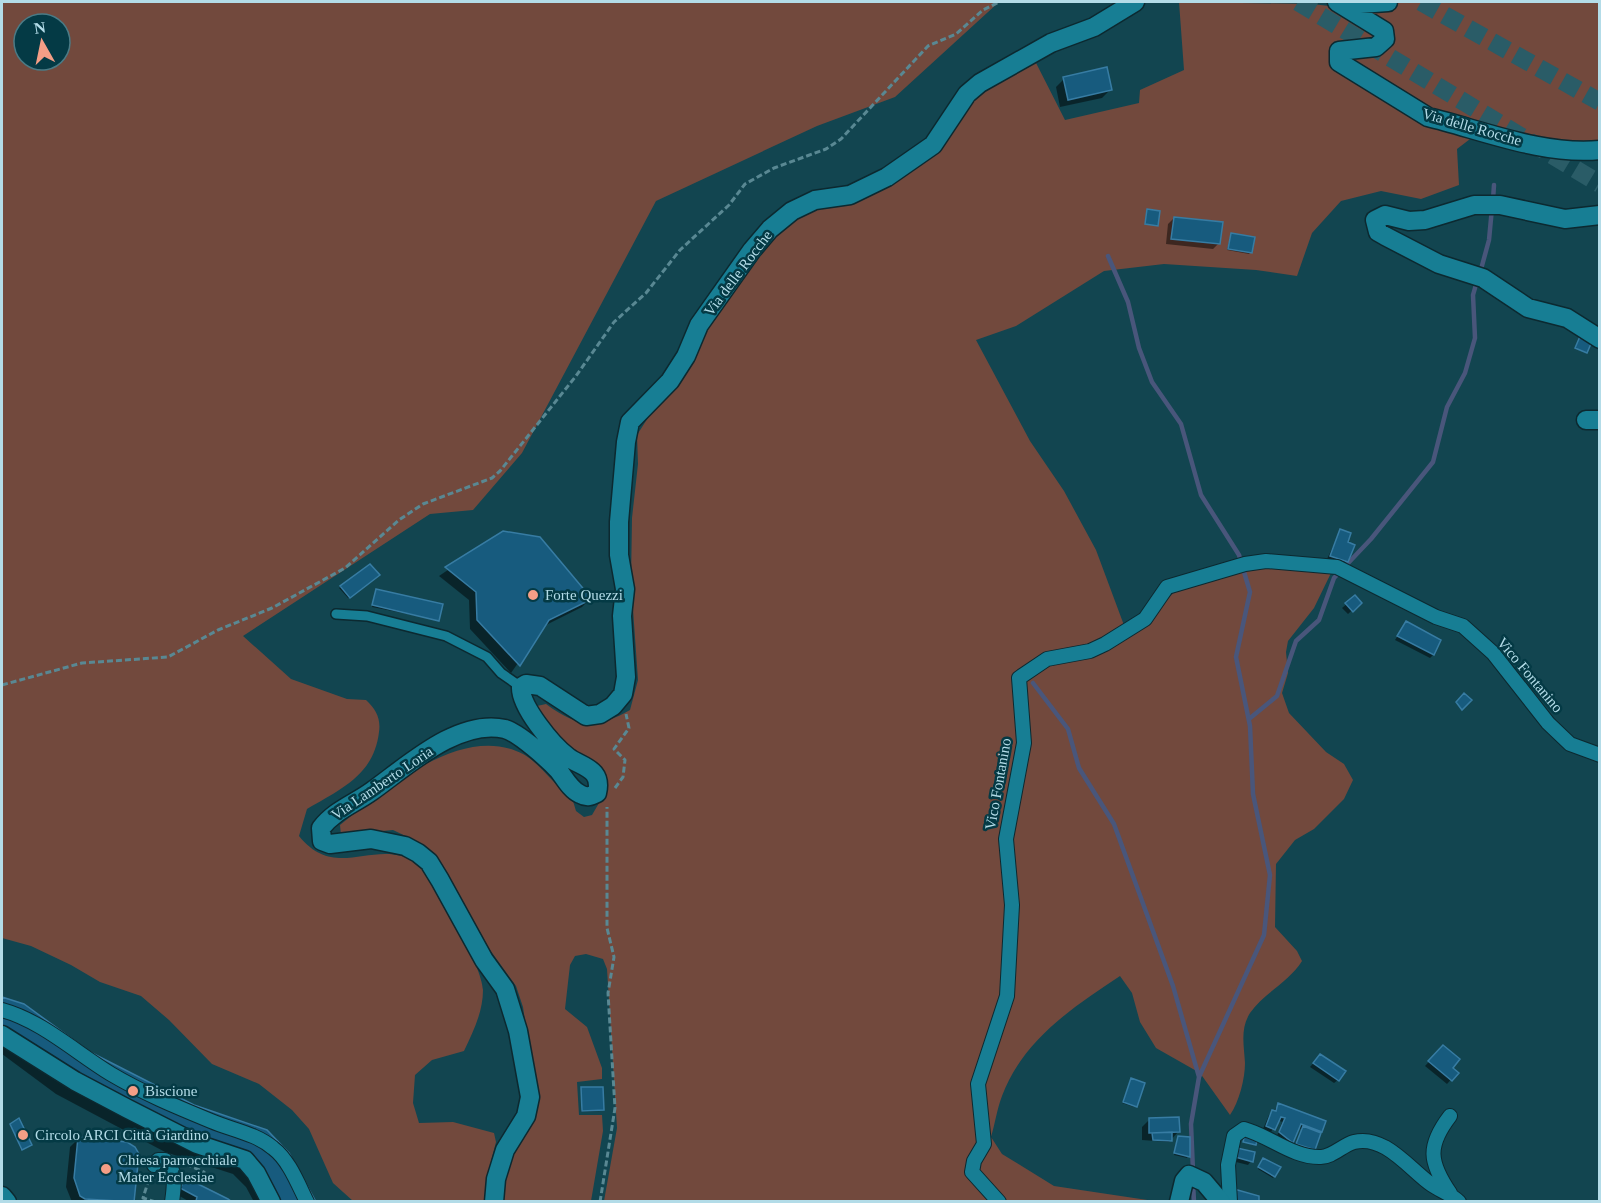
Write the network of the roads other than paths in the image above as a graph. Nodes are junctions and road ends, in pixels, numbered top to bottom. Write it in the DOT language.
graph roads {
  1 [pos="1135,2"];
  2 [pos="1337,2"];
  3 [pos="1348,2"];
  4 [pos="1388,2"];
  5 [pos="1599,150"];
  6 [pos="1599,215"];
  7 [pos="1599,339"];
  8 [pos="336,614"];
  9 [pos="521,687"];
  10 [pos="1599,755"];
  11 [pos="2,1010"];
  12 [pos="2,1035"];
  13 [pos="1450,1116"];
  14 [pos="154,1165"];
  15 [pos="2,1196"];
  16 [pos="1455,1198"];
  17 [pos="7,1202"];
  18 [pos="172,1202"];
  19 [pos="271,1202"];
  20 [pos="307,1202"];
  21 [pos="494,1202"];
  22 [pos="999,1202"];
  23 [pos="1179,1202"];
  24 [pos="1221,1202"];
  25 [pos="1230,1202"];
  1 -- 9 [label="street, Via delle Rocche"];
  2 -- 5 [label="street, Via delle Rocche"];
  3 -- 4 [label="street"];
  6 -- 7 [label="street"];
  8 -- 9 [label="lane"];
  9 -- 21 [label="street, Via Lamberto Loria"];
  10 -- 22 [label="street, Vico Fontanino"];
  11 -- 20 [label="street"];
  12 -- 19 [label="street"];
  13 -- 16 [label="street"];
  14 -- 18 [label="street"];
  15 -- 17 [label="street"];
  16 -- 25 [label="street"];
  23 -- 24 [label="street"];
}
